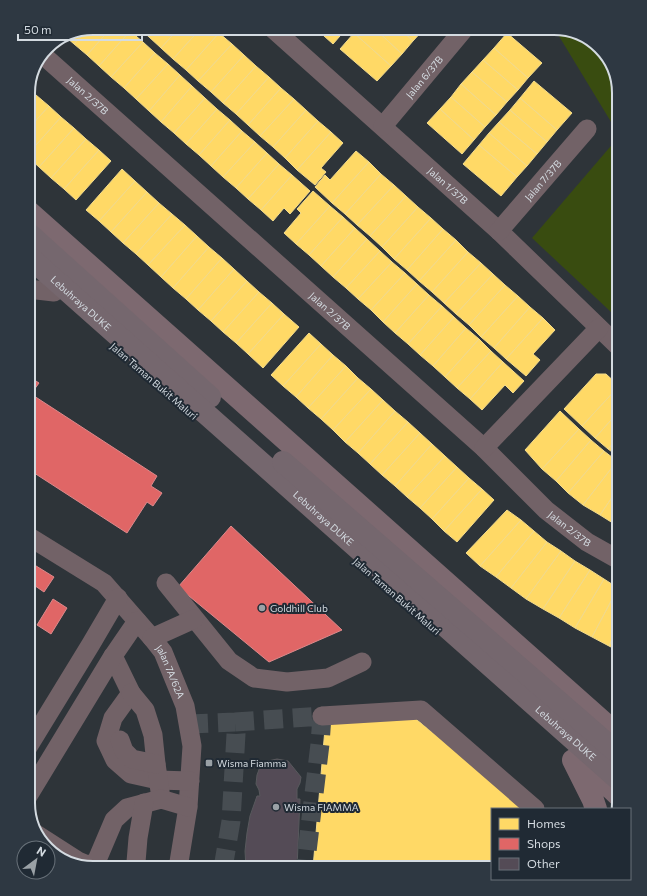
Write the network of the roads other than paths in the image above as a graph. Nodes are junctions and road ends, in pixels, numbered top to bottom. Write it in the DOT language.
graph roads {
  1 [pos="280,35"];
  2 [pos="459,35"];
  3 [pos="47,59"];
  4 [pos="383,126"];
  5 [pos="587,129"];
  6 [pos="35,217"];
  7 [pos="499,231"];
  8 [pos="35,239"];
  9 [pos="35,262"];
  10 [pos="35,276"];
  11 [pos="35,290"];
  12 [pos="54,292"];
  13 [pos="599,328"];
  14 [pos="612,340"];
  15 [pos="484,448"];
  16 [pos="35,540"];
  17 [pos="612,556"];
  18 [pos="166,583"];
  19 [pos="118,598"];
  20 [pos="194,620"];
  21 [pos="137,621"];
  22 [pos="152,638"];
  23 [pos="362,662"];
  24 [pos="109,663"];
  25 [pos="131,693"];
  26 [pos="322,716"];
  27 [pos="612,727"];
  28 [pos="35,736"];
  29 [pos="564,744"];
  30 [pos="612,748"];
  31 [pos="157,772"];
  32 [pos="612,774"];
  33 [pos="190,781"];
  34 [pos="35,785"];
  35 [pos="612,789"];
  36 [pos="152,801"];
  37 [pos="188,807"];
  38 [pos="534,808"];
  39 [pos="596,808"];
  40 [pos="54,845"];
  41 [pos="71,856"];
  42 [pos="96,861"];
  43 [pos="136,861"];
  44 [pos="179,861"];
  1 -- 4 [label="street, Jalan 1/37B"];
  2 -- 4 [label="street, Jalan 6/37B"];
  3 -- 15 [label="street, Jalan 2/37B"];
  4 -- 7 [label="street, Jalan 1/37B"];
  5 -- 7 [label="street, Jalan 7/37B"];
  6 -- 27 [label="main road"];
  7 -- 13 [label="street, Jalan 1/37B"];
  8 -- 30 [label="highway, Lebuhraya DUKE"];
  9 -- 32 [label="highway, Lebuhraya DUKE"];
  10 -- 12 [label="main road, Jalan Taman Bukit Maluri"];
  11 -- 12 [label="street"];
  12 -- 29 [label="main road, Jalan Taman Bukit Maluri"];
  13 -- 14 [label="street, Jalan 1/37B"];
  13 -- 15 [label="street"];
  15 -- 17 [label="street, Jalan 2/37B"];
  16 -- 19 [label="street, Jalan 7A/62A"];
  18 -- 20 [label="street"];
  19 -- 21 [label="street, Jalan 7A/62A"];
  19 -- 28 [label="street"];
  20 -- 22 [label="street"];
  20 -- 23 [label="street"];
  21 -- 22 [label="street, Jalan 7A/62A"];
  21 -- 24 [label="street"];
  22 -- 33 [label="street, Jalan 7A/62A"];
  24 -- 25 [label="street"];
  24 -- 34 [label="street"];
  25 -- 31 [label="street"];
  25 -- 31 [label="street"];
  26 -- 38 [label="street"];
  29 -- 35 [label="main road, Jalan Taman Bukit Maluri"];
  29 -- 39 [label="main road"];
  31 -- 33 [label="street"];
  31 -- 36 [label="street"];
  33 -- 37 [label="street, Jalan 7A/62A"];
  36 -- 37 [label="street"];
  36 -- 42 [label="street"];
  36 -- 43 [label="street"];
  37 -- 44 [label="street, Jalan 7A/62A"];
  40 -- 41 [label="street"];
}
